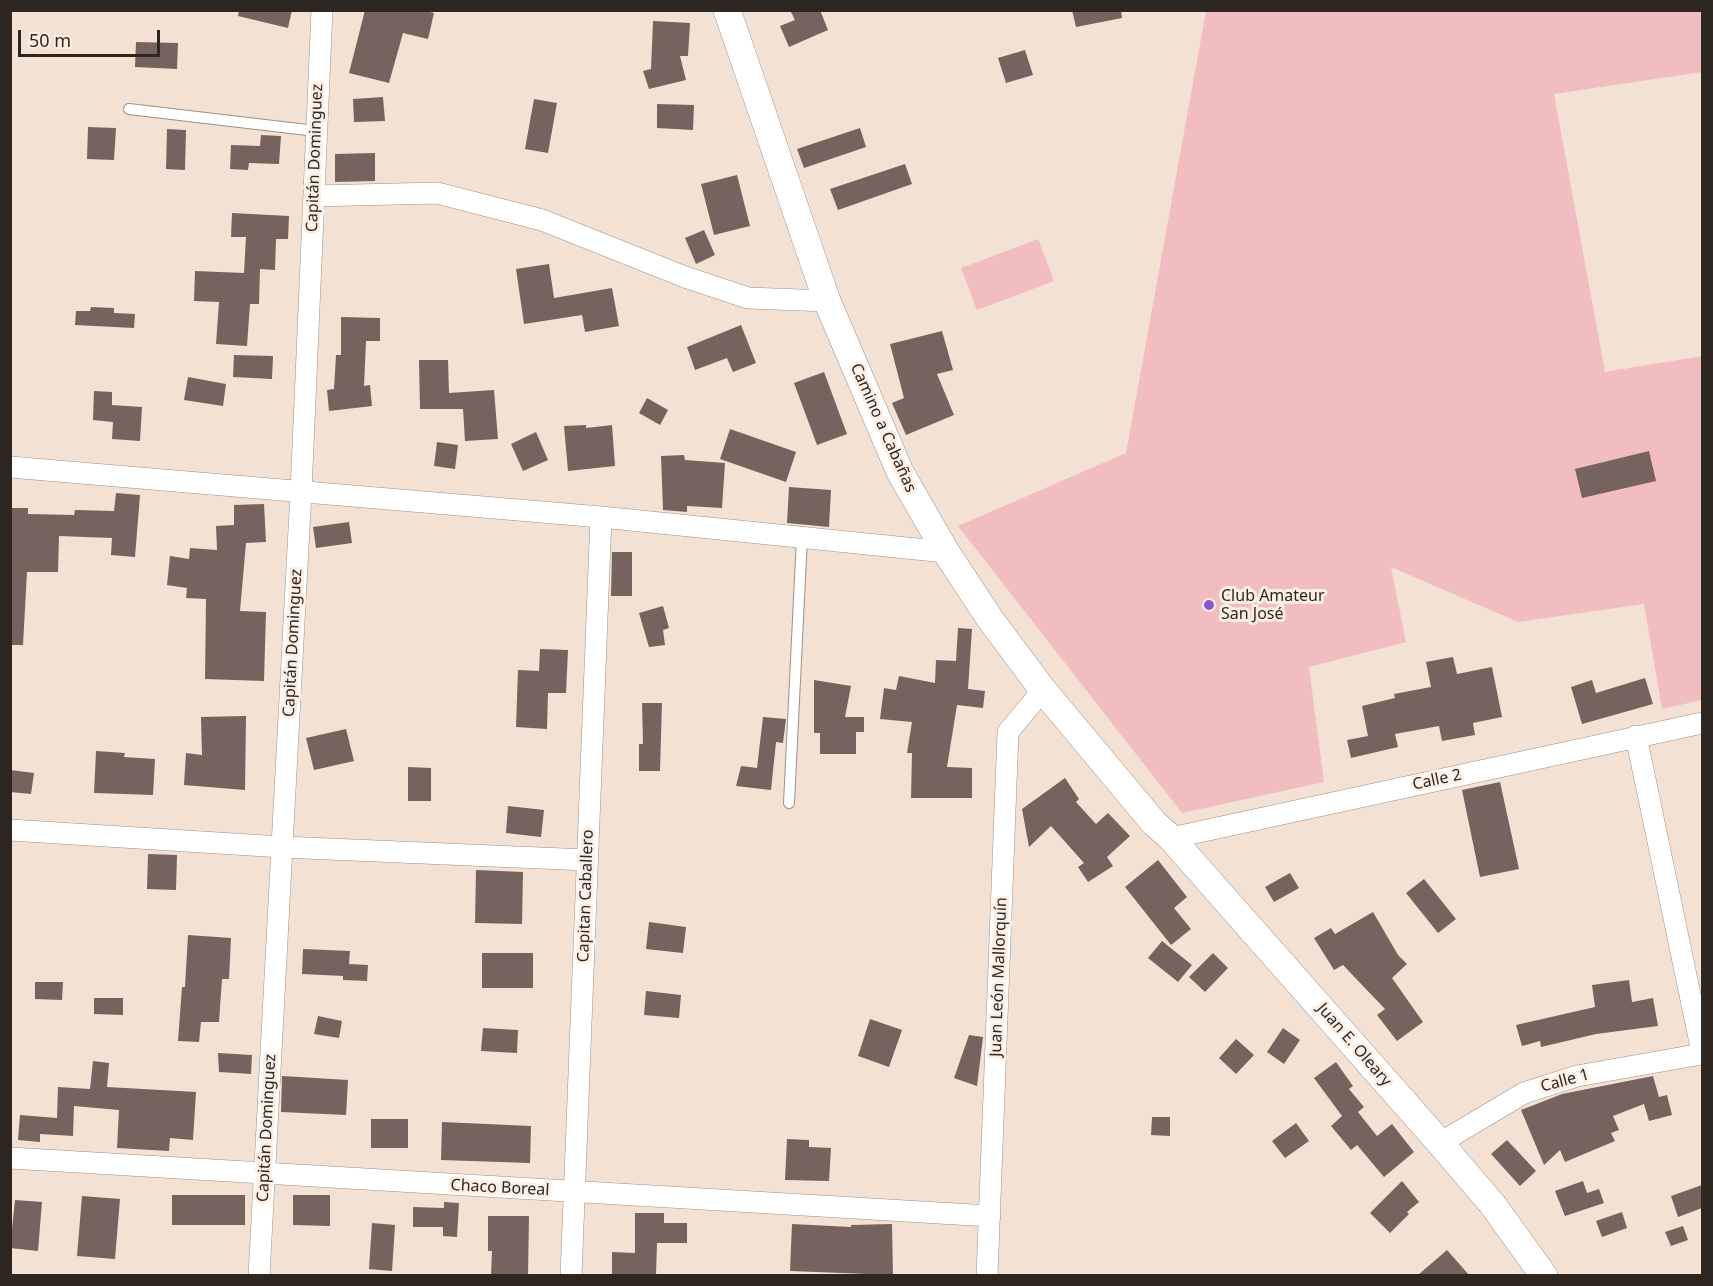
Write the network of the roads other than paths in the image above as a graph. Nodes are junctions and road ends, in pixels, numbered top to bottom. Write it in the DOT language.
graph roads {
  1 [pos="322,10"];
  2 [pos="728,10"];
  3 [pos="129,109"];
  4 [pos="316,131"];
  5 [pos="314,196"];
  6 [pos="827,301"];
  7 [pos="10,467"];
  8 [pos="301,492"];
  9 [pos="601,518"];
  10 [pos="802,537"];
  11 [pos="945,552"];
  12 [pos="1043,690"];
  13 [pos="1702,723"];
  14 [pos="1636,736"];
  15 [pos="789,803"];
  16 [pos="10,830"];
  17 [pos="1162,831"];
  18 [pos="282,847"];
  19 [pos="587,860"];
  20 [pos="1702,1053"];
  21 [pos="1440,1143"];
  22 [pos="10,1158"];
  23 [pos="265,1174"];
  24 [pos="574,1192"];
  25 [pos="990,1216"];
  26 [pos="259,1275"];
  27 [pos="571,1275"];
  28 [pos="987,1275"];
  29 [pos="1544,1275"];
  1 -- 4 [label="street, Capitán Dominguez"];
  2 -- 6 [label="street, Camino a Cabañas"];
  3 -- 4 [label="lane"];
  4 -- 5 [label="street, Capitán Dominguez"];
  5 -- 6 [label="street"];
  5 -- 8 [label="street, Capitán Dominguez"];
  6 -- 11 [label="street, Camino a Cabañas"];
  7 -- 8 [label="street"];
  8 -- 9 [label="street"];
  8 -- 18 [label="street, Capitán Dominguez"];
  9 -- 10 [label="street"];
  9 -- 19 [label="street, Capitan Caballero"];
  10 -- 11 [label="street"];
  10 -- 15 [label="lane"];
  11 -- 12 [label="street, Camino a Cabañas"];
  12 -- 17 [label="street, Camino a Cabañas"];
  12 -- 25 [label="street, Juan León Mallorquín"];
  13 -- 14 [label="street, Calle 2"];
  14 -- 17 [label="street, Calle 2"];
  14 -- 20 [label="street"];
  16 -- 18 [label="street"];
  17 -- 21 [label="street, Juan E. Oleary"];
  18 -- 19 [label="street"];
  18 -- 23 [label="street, Capitán Dominguez"];
  19 -- 24 [label="street, Capitan Caballero"];
  20 -- 21 [label="street, Calle 1"];
  21 -- 29 [label="street, Juan E. Oleary"];
  22 -- 23 [label="street, Chaco Boreal"];
  23 -- 24 [label="street, Chaco Boreal"];
  23 -- 26 [label="street, Capitán Dominguez"];
  24 -- 25 [label="street, Chaco Boreal"];
  24 -- 27 [label="street, Capitan Caballero"];
  25 -- 28 [label="street, Juan León Mallorquín"];
}
